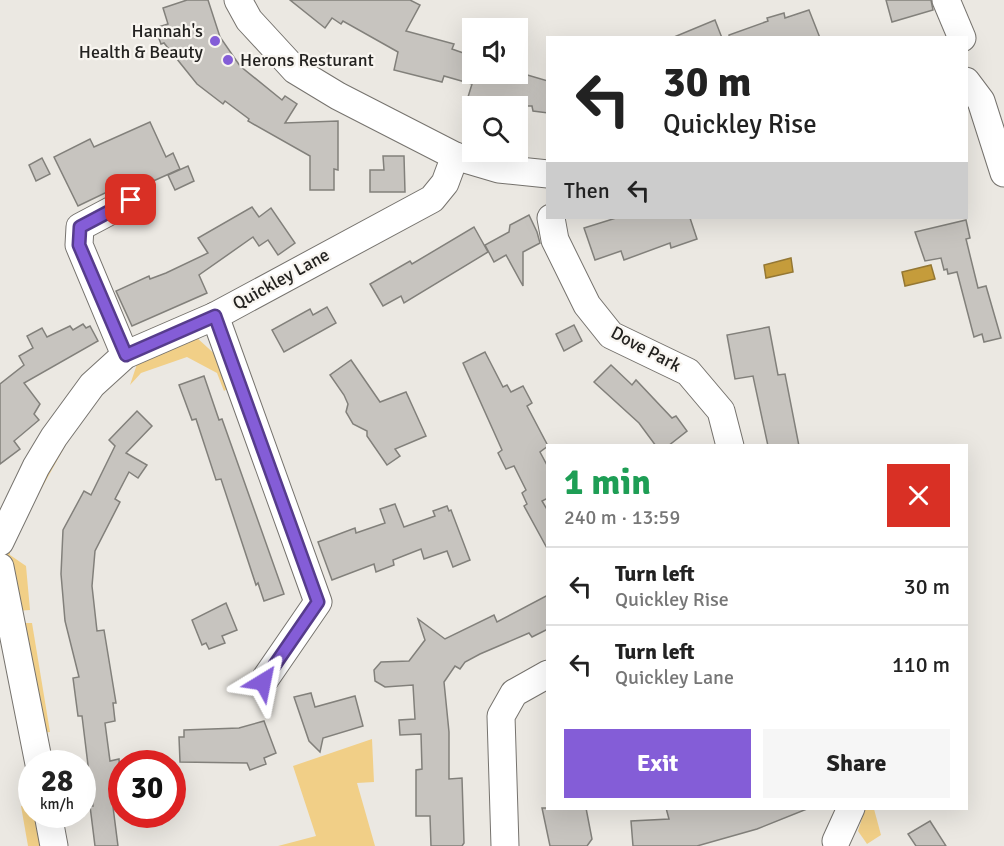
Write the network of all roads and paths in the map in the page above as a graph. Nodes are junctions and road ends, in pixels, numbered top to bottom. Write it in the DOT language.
graph roads {
  1 [pos="238,0"];
  2 [pos="946,0"];
  3 [pos="961,36"];
  4 [pos="968,84"];
  5 [pos="455,156"];
  6 [pos="1004,173"];
  7 [pos="546,174"];
  8 [pos="131,200"];
  9 [pos="552,219"];
  10 [pos="215,316"];
  11 [pos="126,355"];
  12 [pos="729,444"];
  13 [pos="0,542"];
  14 [pos="0,567"];
  15 [pos="546,675"];
  16 [pos="265,683"];
  17 [pos="36,750"];
  18 [pos="850,810"];
  19 [pos="51,828"];
  20 [pos="832,844"];
  21 [pos="54,846"];
  22 [pos="505,846"];
  1 -- 5 [label="street"];
  2 -- 3 [label="street"];
  4 -- 6 [label="street"];
  5 -- 7 [label="street"];
  5 -- 10 [label="street, Quickley Lane"];
  8 -- 11 [label="street"];
  9 -- 12 [label="street, Dove Park"];
  10 -- 11 [label="street, Quickley Lane"];
  10 -- 16 [label="street"];
  11 -- 13 [label="street, Quickley Lane"];
  14 -- 17 [label="street"];
  15 -- 22 [label="street"];
  18 -- 20 [label="street"];
  19 -- 21 [label="street"];
}
